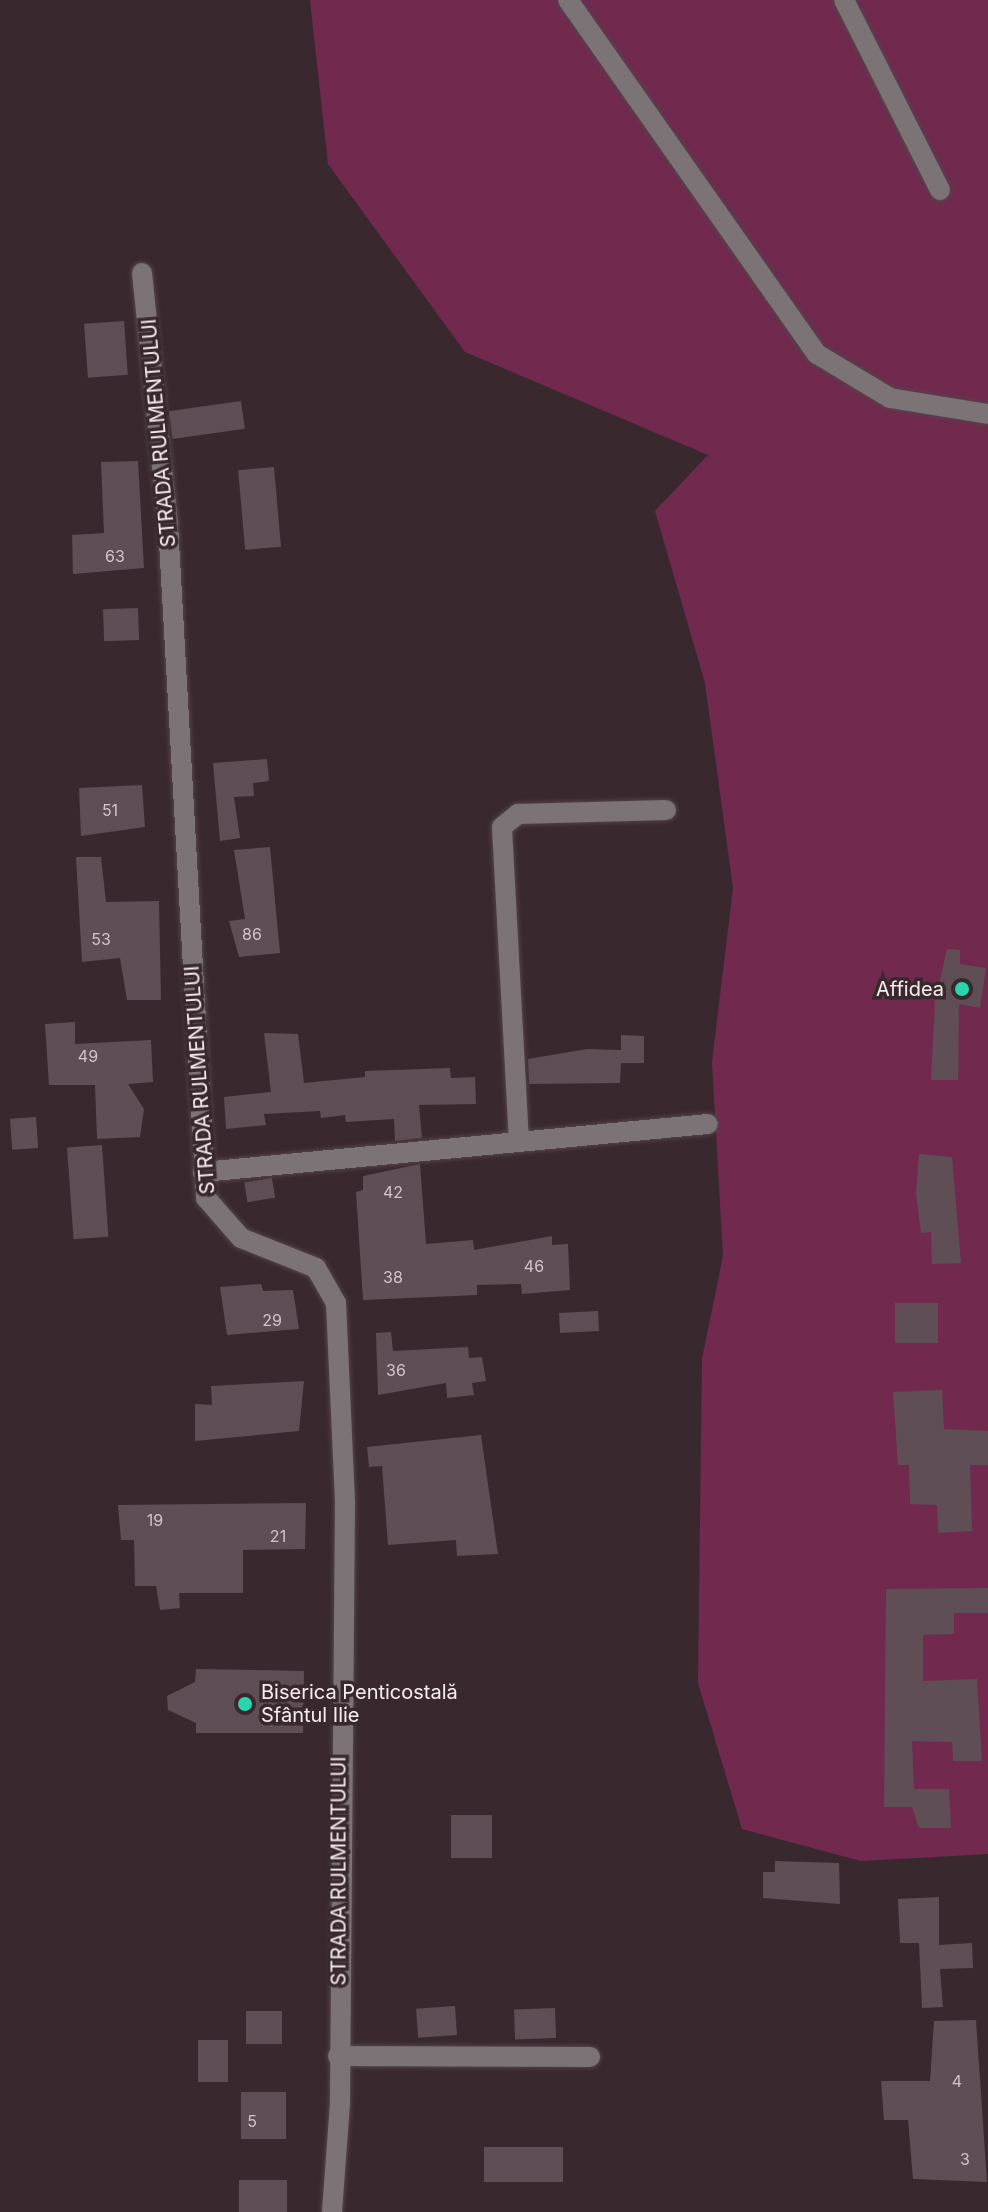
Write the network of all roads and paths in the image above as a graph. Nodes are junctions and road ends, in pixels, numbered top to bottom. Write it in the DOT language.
graph roads {
  1 [pos="568,0"];
  2 [pos="844,0"];
  3 [pos="940,190"];
  4 [pos="142,273"];
  5 [pos="988,414"];
  6 [pos="666,810"];
  7 [pos="708,1124"];
  8 [pos="519,1142"];
  9 [pos="203,1172"];
  10 [pos="338,2056"];
  11 [pos="590,2057"];
  12 [pos="332,2212"];
  1 -- 5 [label="street"];
  2 -- 3 [label="street"];
  4 -- 9 [label="street, STRADA RULMENTULUI"];
  6 -- 8 [label="street"];
  7 -- 8 [label="street"];
  8 -- 9 [label="street"];
  9 -- 10 [label="street, STRADA RULMENTULUI"];
  10 -- 11 [label="street"];
  10 -- 12 [label="street, STRADA RULMENTULUI"];
}
